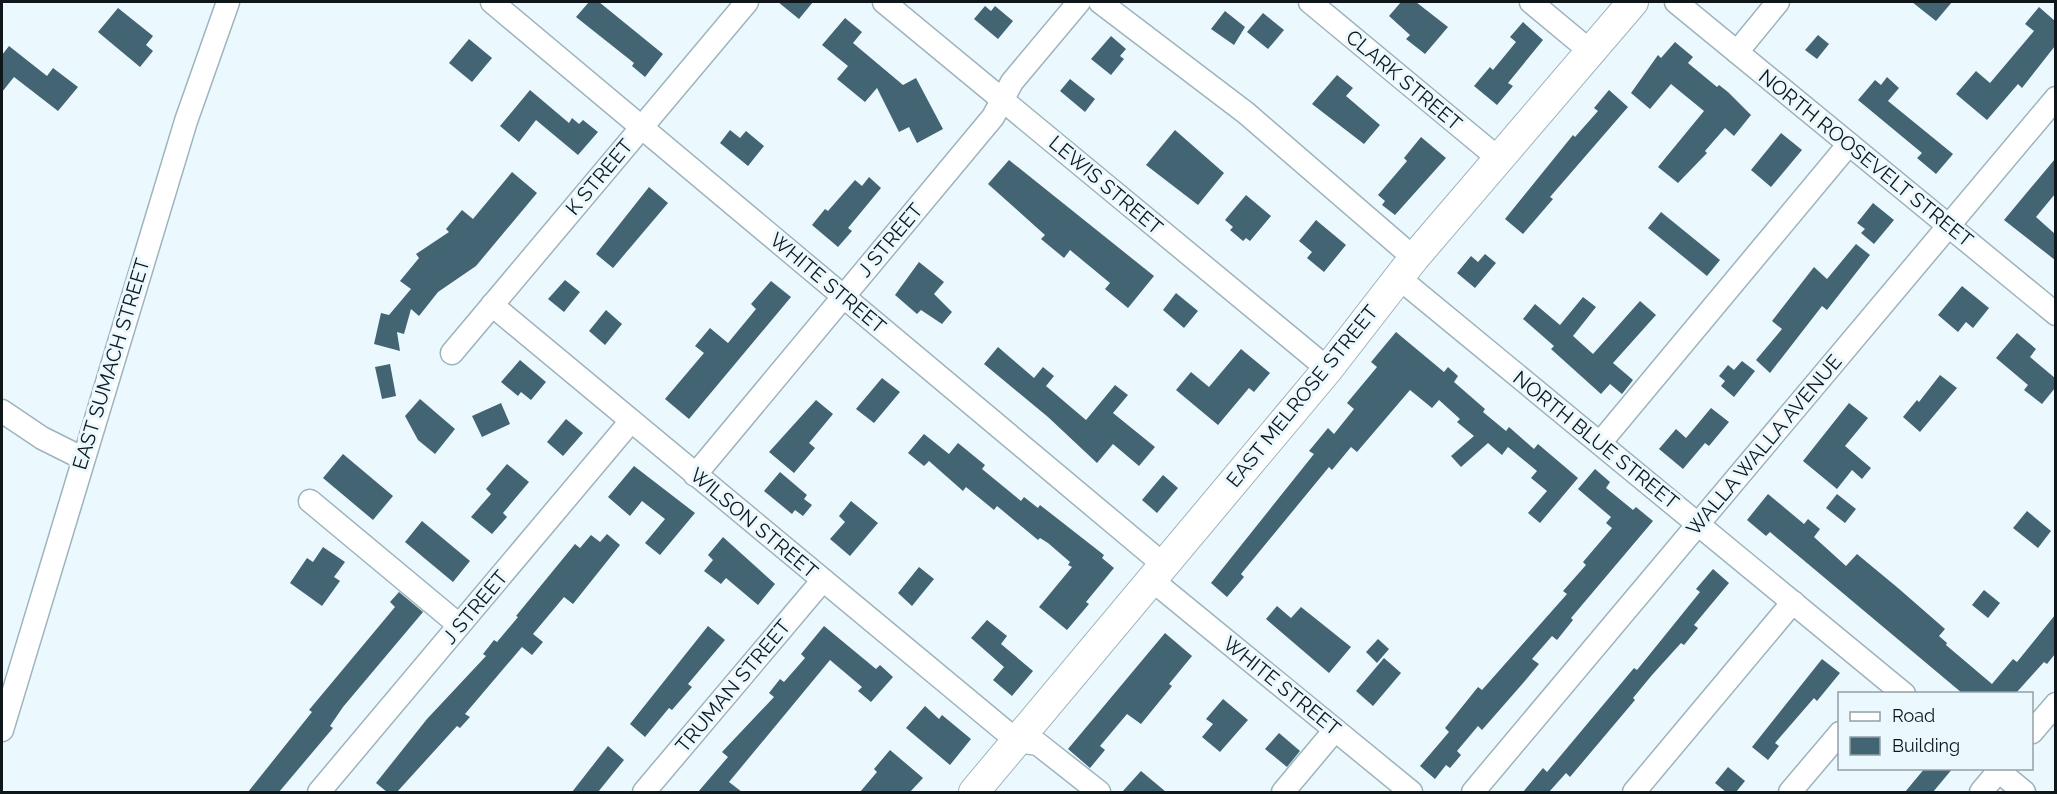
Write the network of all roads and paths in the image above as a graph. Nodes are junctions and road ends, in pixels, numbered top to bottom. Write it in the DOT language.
graph roads {
  1 [pos="228,2"];
  2 [pos="492,2"];
  3 [pos="747,2"];
  4 [pos="884,2"];
  5 [pos="1079,2"];
  6 [pos="1100,2"];
  7 [pos="1310,2"];
  8 [pos="1532,2"];
  9 [pos="1633,2"];
  10 [pos="1676,2"];
  11 [pos="1779,2"];
  12 [pos="1590,51"];
  13 [pos="1737,52"];
  14 [pos="2055,98"];
  15 [pos="1002,99"];
  16 [pos="642,127"];
  17 [pos="1849,144"];
  18 [pos="1498,158"];
  19 [pos="1948,226"];
  20 [pos="1407,268"];
  21 [pos="844,296"];
  22 [pos="492,305"];
  23 [pos="2055,314"];
  24 [pos="452,354"];
  25 [pos="1328,369"];
  26 [pos="2,411"];
  27 [pos="631,421"];
  28 [pos="1600,443"];
  29 [pos="82,458"];
  30 [pos="695,474"];
  31 [pos="310,501"];
  32 [pos="1698,524"];
  33 [pos="1158,572"];
  34 [pos="823,580"];
  35 [pos="1793,602"];
  36 [pos="459,625"];
  37 [pos="1879,686"];
  38 [pos="1900,692"];
  39 [pos="2055,704"];
  40 [pos="2,730"];
  41 [pos="1335,730"];
  42 [pos="2033,730"];
  43 [pos="1838,734"];
  44 [pos="1017,741"];
  45 [pos="1998,770"];
  46 [pos="319,792"];
  47 [pos="644,792"];
  48 [pos="974,792"];
  49 [pos="1099,792"];
  50 [pos="1283,792"];
  51 [pos="1411,792"];
  52 [pos="1473,792"];
  53 [pos="1634,792"];
  54 [pos="1790,792"];
  55 [pos="1981,792"];
  56 [pos="2024,792"];
  1 -- 29 [label="street, EAST SUMACH STREET"];
  2 -- 16 [label="street, WHITE STREET"];
  3 -- 16 [label="street, K STREET"];
  4 -- 15 [label="street, LEWIS STREET"];
  5 -- 15 [label="street, J STREET"];
  6 -- 20 [label="street, NORTH BLUE STREET"];
  7 -- 18 [label="street, CLARK STREET"];
  8 -- 12 [label="street"];
  9 -- 12 [label="main road, EAST MELROSE STREET"];
  10 -- 13 [label="street, NORTH ROOSEVELT STREET"];
  11 -- 13 [label="street"];
  12 -- 18 [label="main road, EAST MELROSE STREET"];
  13 -- 17 [label="street, NORTH ROOSEVELT STREET"];
  14 -- 19 [label="street, WALLA WALLA AVENUE"];
  15 -- 21 [label="street, J STREET"];
  15 -- 25 [label="street, LEWIS STREET"];
  16 -- 21 [label="street, WHITE STREET"];
  16 -- 22 [label="street, K STREET"];
  17 -- 19 [label="street, NORTH ROOSEVELT STREET"];
  17 -- 28 [label="street"];
  18 -- 20 [label="main road, EAST MELROSE STREET"];
  19 -- 23 [label="street, NORTH ROOSEVELT STREET"];
  19 -- 32 [label="street, WALLA WALLA AVENUE"];
  20 -- 25 [label="main road, EAST MELROSE STREET"];
  20 -- 28 [label="street, NORTH BLUE STREET"];
  21 -- 30 [label="street, J STREET"];
  21 -- 33 [label="street, WHITE STREET"];
  22 -- 24 [label="street, K STREET"];
  22 -- 27 [label="street, WILSON STREET"];
  25 -- 33 [label="main road, EAST MELROSE STREET"];
  26 -- 29 [label="street"];
  27 -- 30 [label="street, WILSON STREET"];
  27 -- 36 [label="street, J STREET"];
  28 -- 32 [label="street, NORTH BLUE STREET"];
  29 -- 40 [label="street, EAST SUMACH STREET"];
  30 -- 34 [label="street, WILSON STREET"];
  31 -- 36 [label="street"];
  32 -- 35 [label="street, NORTH BLUE STREET"];
  32 -- 52 [label="street, WALLA WALLA AVENUE"];
  33 -- 41 [label="street, WHITE STREET"];
  33 -- 44 [label="main road, EAST MELROSE STREET"];
  34 -- 44 [label="street, WILSON STREET"];
  34 -- 47 [label="street, TRUMAN STREET"];
  35 -- 37 [label="street, NORTH BLUE STREET"];
  35 -- 53 [label="street"];
  36 -- 46 [label="street, J STREET"];
  37 -- 38 [label="street, NORTH BLUE STREET"];
  39 -- 42 [label="street"];
  41 -- 50 [label="street"];
  41 -- 51 [label="street, WHITE STREET"];
  43 -- 54 [label="street"];
  44 -- 48 [label="main road, EAST MELROSE STREET"];
  44 -- 49 [label="street"];
  45 -- 55 [label="street"];
  45 -- 56 [label="street"];
}
